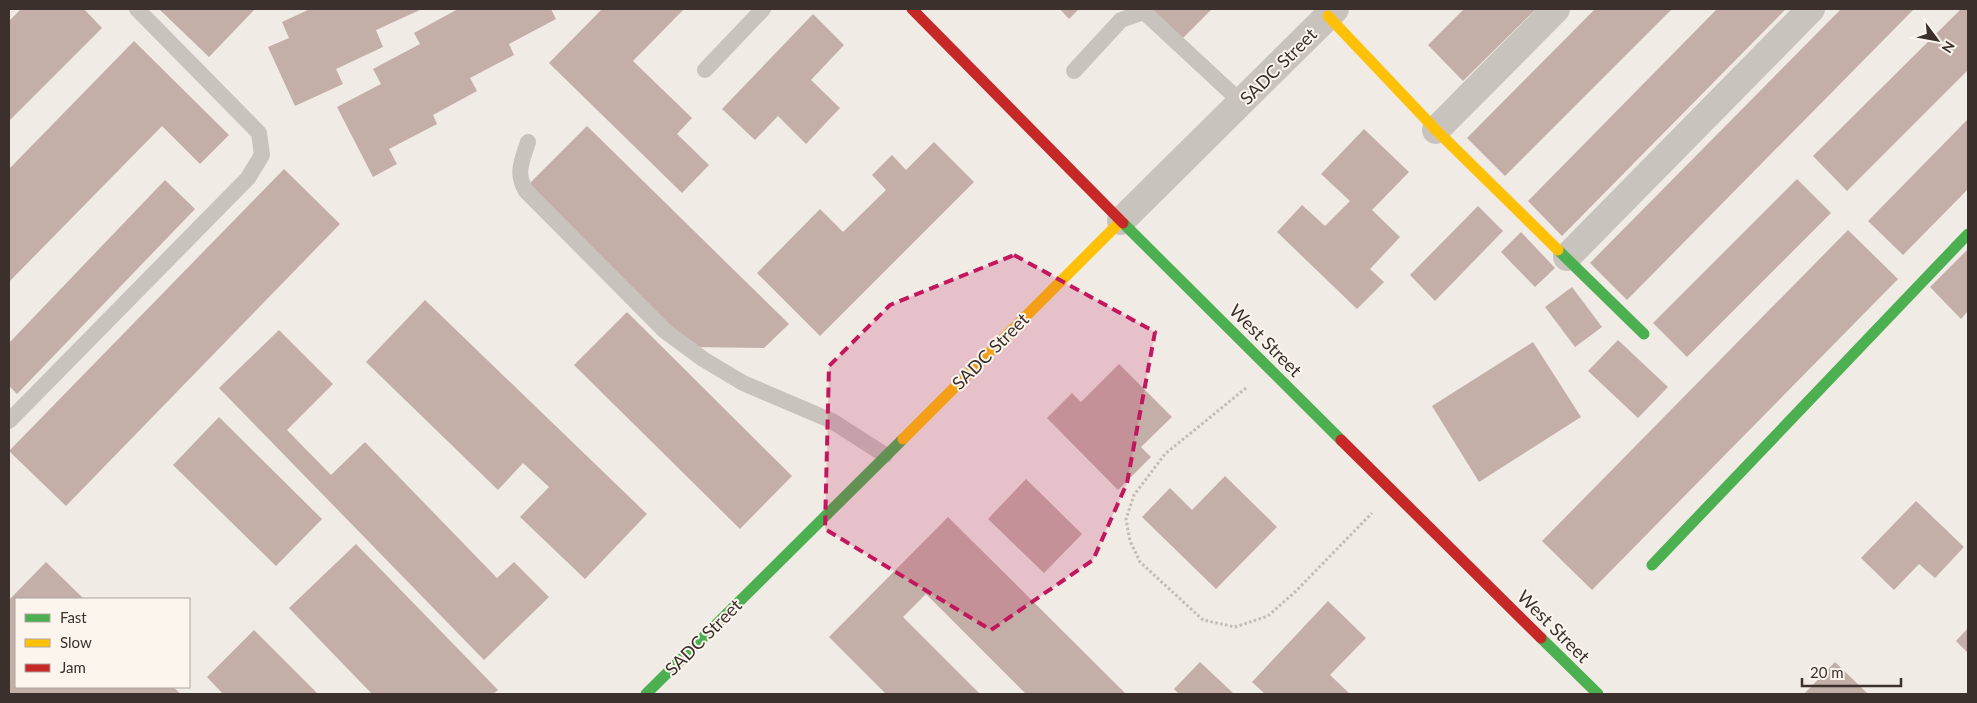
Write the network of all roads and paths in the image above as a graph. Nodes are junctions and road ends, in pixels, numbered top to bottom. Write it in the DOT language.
graph roads {
  1 [pos="137,9"];
  2 [pos="763,9"];
  3 [pos="912,9"];
  4 [pos="1556,9"];
  5 [pos="1811,9"];
  6 [pos="1331,13"];
  7 [pos="705,70"];
  8 [pos="1074,71"];
  9 [pos="1241,102"];
  10 [pos="1436,130"];
  11 [pos="528,142"];
  12 [pos="1121,221"];
  13 [pos="1968,234"];
  14 [pos="1567,257"];
  15 [pos="1644,334"];
  16 [pos="1270,369"];
  17 [pos="9,421"];
  18 [pos="884,455"];
  19 [pos="1394,492"];
  20 [pos="1652,565"];
  21 [pos="646,694"];
  22 [pos="1598,694"];
  1 -- 17 [label="lane"];
  2 -- 7 [label="lane"];
  3 -- 12 [label="main road, West Street"];
  4 -- 10 [label="street"];
  5 -- 14 [label="street"];
  6 -- 9 [label="street, SADC Street"];
  6 -- 10 [label="main road"];
  8 -- 9 [label="lane"];
  9 -- 12 [label="street, SADC Street"];
  10 -- 14 [label="main road"];
  11 -- 18 [label="lane"];
  12 -- 16 [label="main road, West Street"];
  12 -- 18 [label="main road, SADC Street"];
  13 -- 20 [label="main road"];
  14 -- 15 [label="main road"];
  16 -- 19 [label="main road, West Street"];
  16 -- 19 [label="path"];
  18 -- 21 [label="main road, SADC Street"];
  19 -- 22 [label="main road, West Street"];
}
